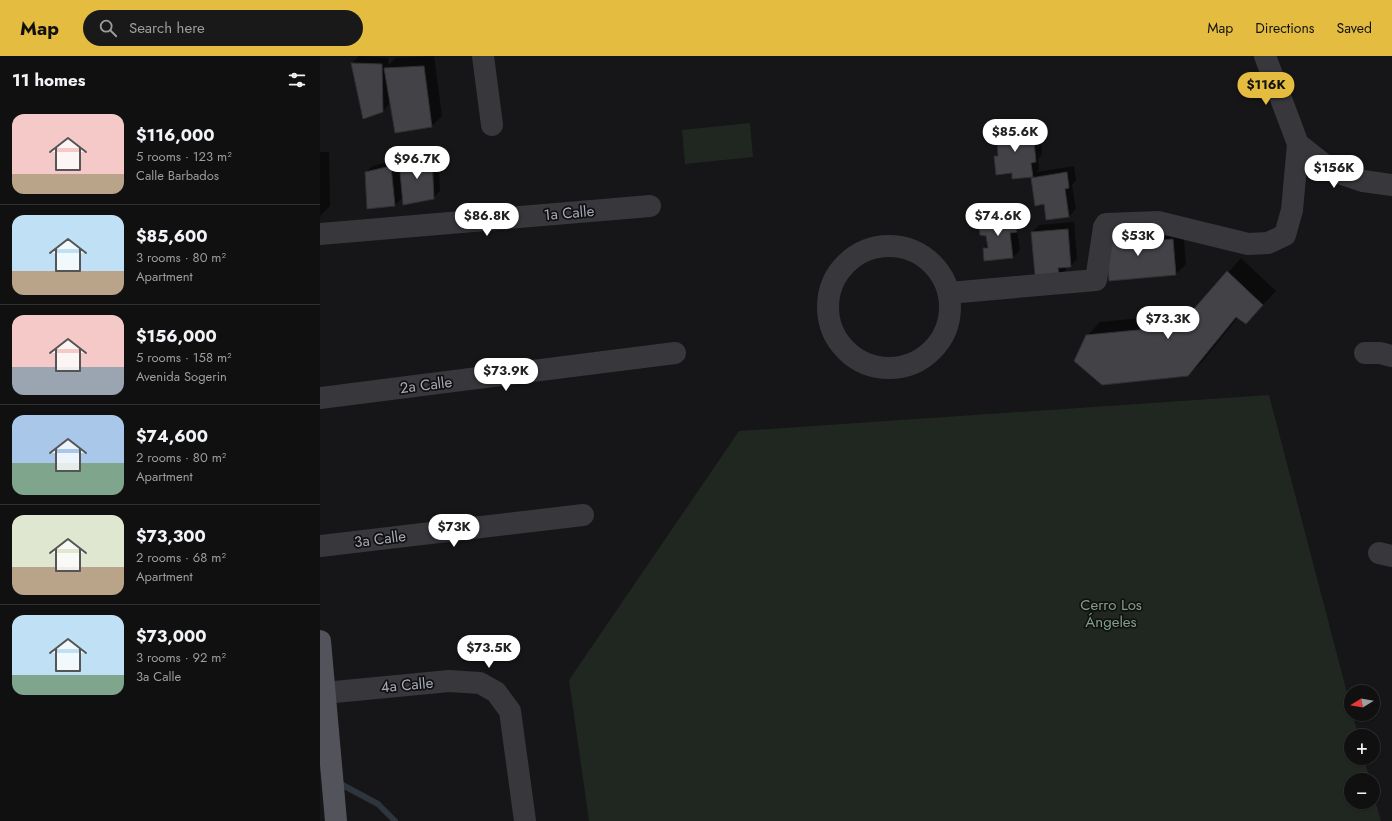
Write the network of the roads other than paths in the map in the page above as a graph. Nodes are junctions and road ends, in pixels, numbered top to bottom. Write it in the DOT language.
graph roads {
  1 [pos="483,56"];
  2 [pos="1265,56"];
  3 [pos="492,125"];
  4 [pos="1298,144"];
  5 [pos="1392,185"];
  6 [pos="650,206"];
  7 [pos="320,234"];
  8 [pos="949,293"];
  9 [pos="675,352"];
  10 [pos="1365,353"];
  11 [pos="1392,356"];
  12 [pos="320,398"];
  13 [pos="583,516"];
  14 [pos="320,546"];
  15 [pos="320,641"];
  16 [pos="324,693"];
  17 [pos="336,821"];
  18 [pos="525,821"];
  1 -- 3 [label="street"];
  2 -- 4 [label="street"];
  4 -- 5 [label="street"];
  4 -- 8 [label="street"];
  6 -- 7 [label="street, 1a Calle"];
  8 -- 8 [label="street"];
  9 -- 12 [label="street, 2a Calle"];
  10 -- 11 [label="street"];
  13 -- 14 [label="street, 3a Calle"];
  15 -- 16 [label="main road"];
  16 -- 17 [label="main road"];
  16 -- 18 [label="street, 4a Calle"];
}
